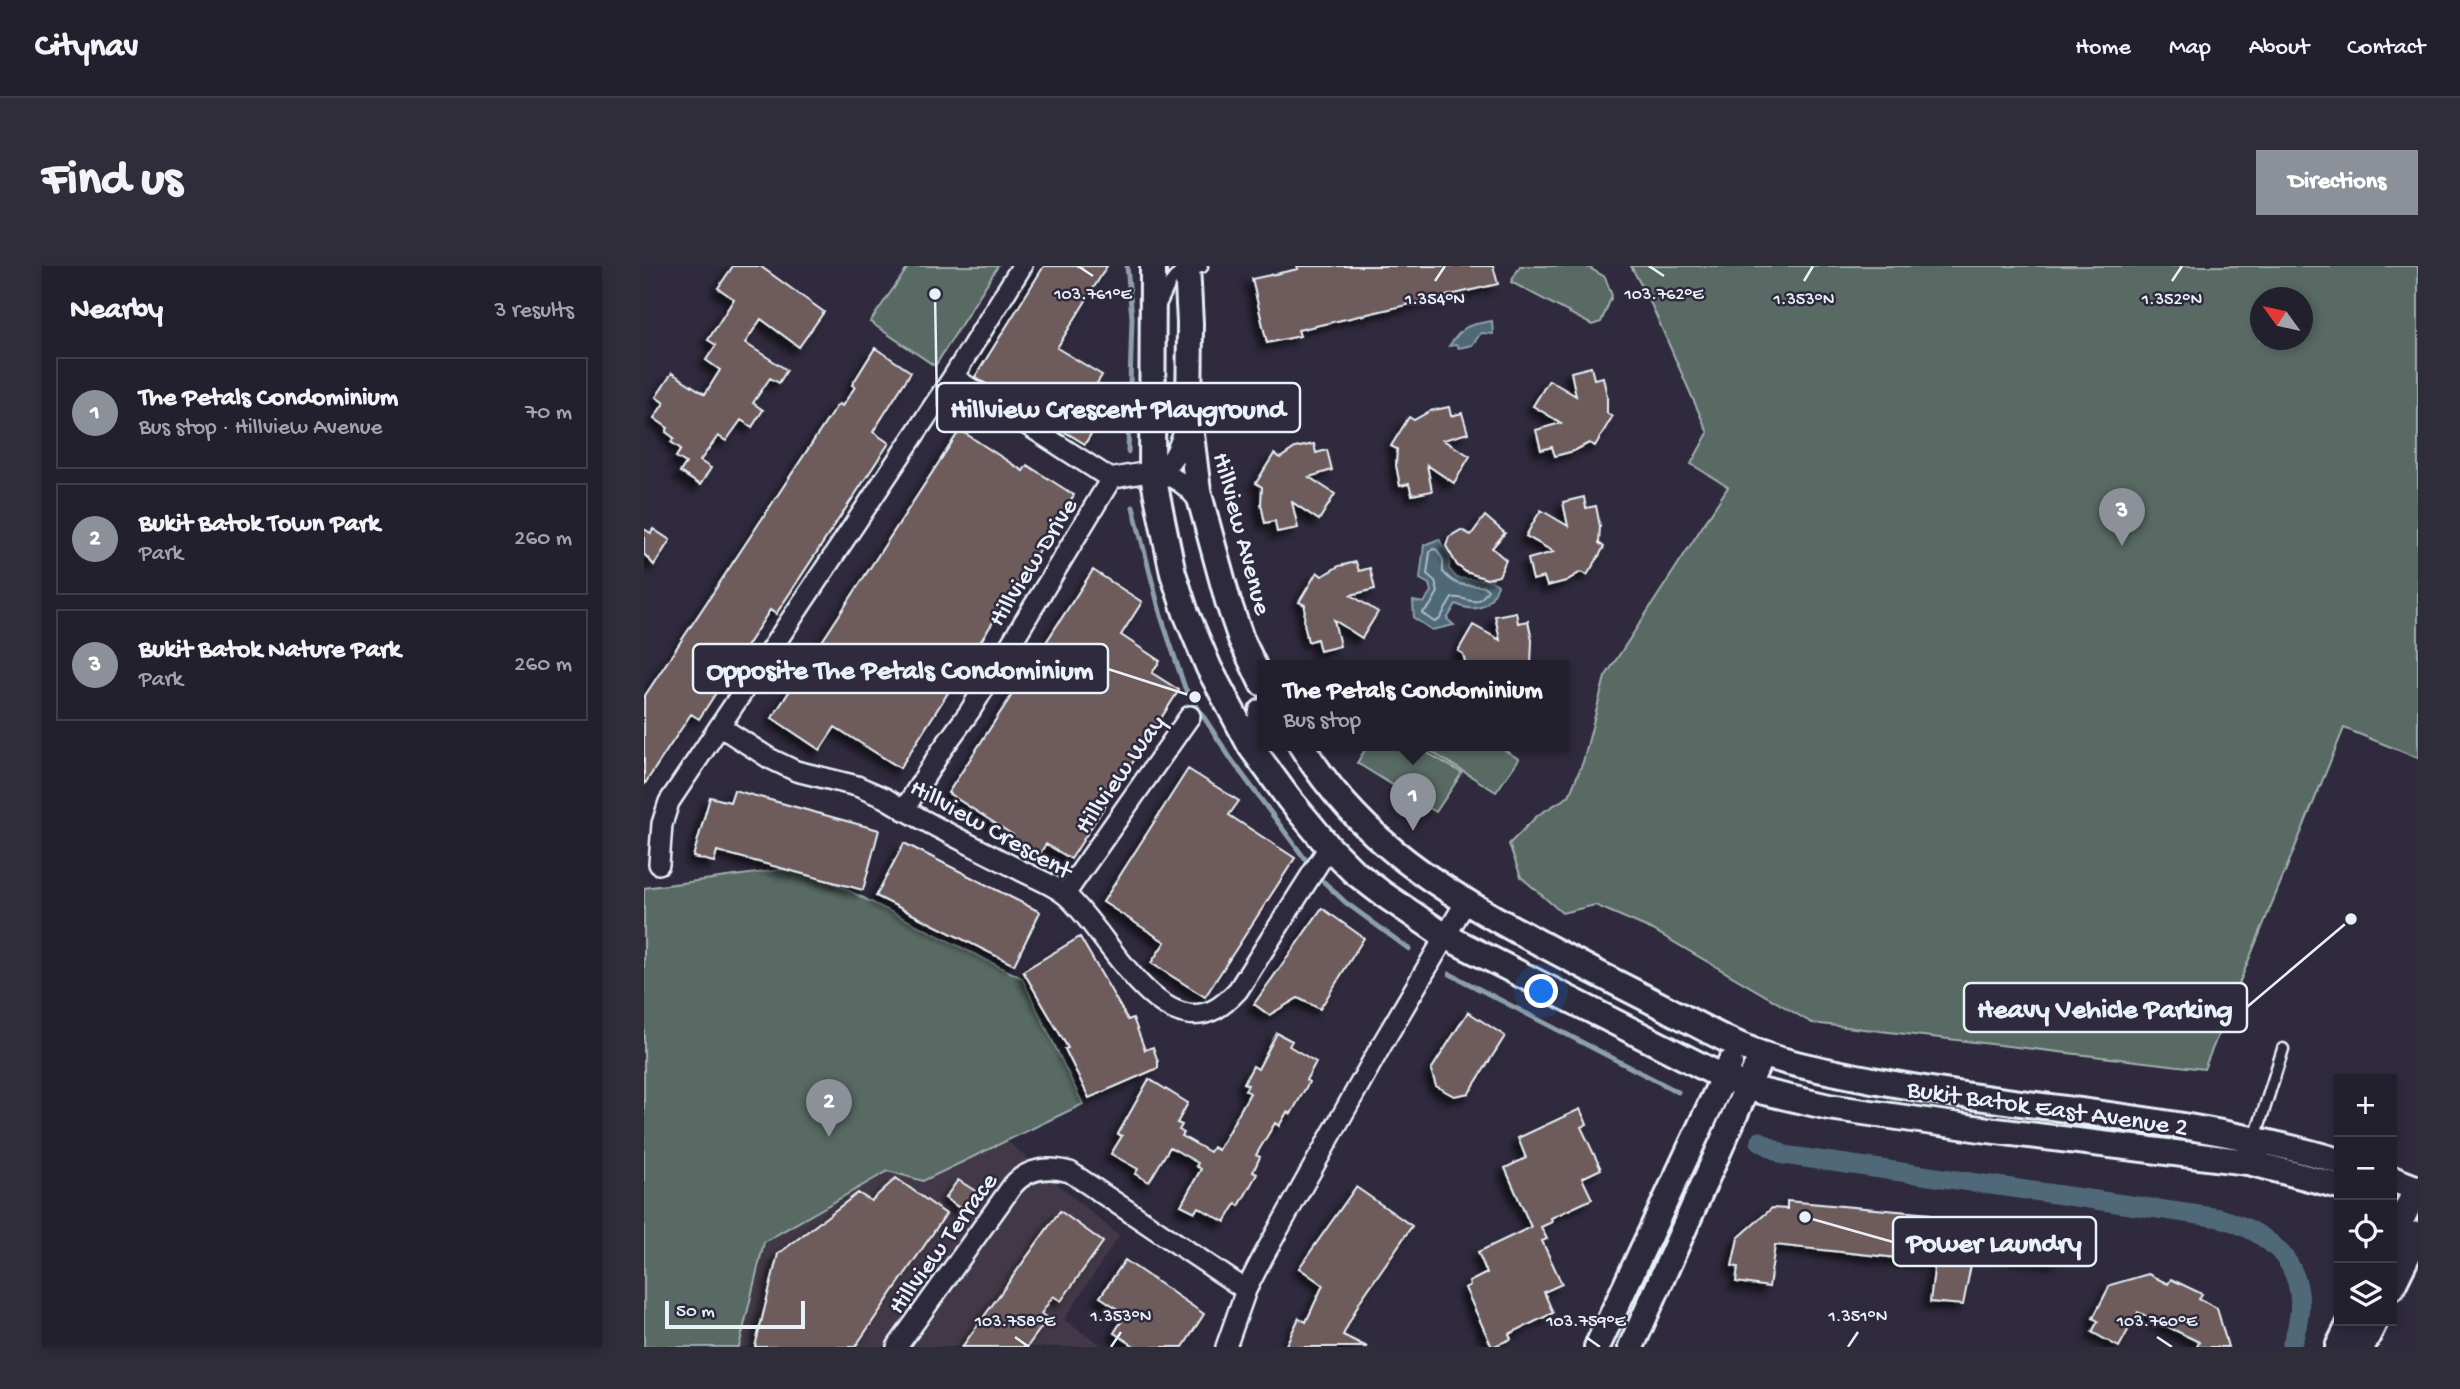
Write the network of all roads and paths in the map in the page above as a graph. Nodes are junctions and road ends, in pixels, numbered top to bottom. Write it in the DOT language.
graph roads {
  1 [pos="1022,266"];
  2 [pos="1153,266"];
  3 [pos="1192,268"];
  4 [pos="1153,317"];
  5 [pos="953,377"];
  6 [pos="1189,418"];
  7 [pos="1152,471"];
  8 [pos="1111,479"];
  9 [pos="1202,506"];
  10 [pos="1257,673"];
  11 [pos="1191,716"];
  12 [pos="721,727"];
  13 [pos="1257,737"];
  14 [pos="1250,744"];
  15 [pos="1305,751"];
  16 [pos="904,810"];
  17 [pos="1329,847"];
  18 [pos="659,864"];
  19 [pos="1065,894"];
  20 [pos="1465,903"];
  21 [pos="1445,936"];
  22 [pos="1737,1046"];
  23 [pos="2283,1049"];
  24 [pos="1762,1054"];
  25 [pos="1723,1077"];
  26 [pos="1748,1087"];
  27 [pos="2255,1139"];
  28 [pos="2334,1180"];
  29 [pos="2334,1181"];
  30 [pos="2397,1181"];
  31 [pos="2417,1188"];
  32 [pos="2405,1211"];
  33 [pos="2397,1228"];
  34 [pos="2418,1234"];
  35 [pos="2397,1277"];
  36 [pos="1246,1290"];
  37 [pos="2348,1326"];
  38 [pos="2372,1326"];
  39 [pos="897,1347"];
  40 [pos="1226,1347"];
  41 [pos="1597,1347"];
  42 [pos="1631,1347"];
  43 [pos="2338,1347"];
  44 [pos="2362,1347"];
  1 -- 5 [label="street"];
  2 -- 4 [label="street"];
  3 -- 4 [label="lane"];
  3 -- 6 [label="street, Hillview Avenue"];
  4 -- 7 [label="street"];
  5 -- 8 [label="street"];
  5 -- 12 [label="street"];
  6 -- 7 [label="street"];
  6 -- 9 [label="street, Hillview Avenue"];
  7 -- 8 [label="street"];
  7 -- 9 [label="street"];
  7 -- 14 [label="street"];
  8 -- 16 [label="street, Hillview Drive"];
  9 -- 10 [label="street, Hillview Avenue"];
  11 -- 19 [label="street, Hillview Way"];
  12 -- 16 [label="street, Hillview Crescent"];
  12 -- 18 [label="street"];
  13 -- 14 [label="street"];
  14 -- 17 [label="street"];
  15 -- 20 [label="street"];
  16 -- 19 [label="street, Hillview Crescent"];
  17 -- 19 [label="street, Hillview Crescent"];
  17 -- 21 [label="street"];
  20 -- 21 [label="street"];
  20 -- 22 [label="street, Bukit Batok East Avenue 2"];
  21 -- 25 [label="street, Bukit Batok East Avenue 2"];
  21 -- 36 [label="street"];
  22 -- 24 [label="street, Bukit Batok East Avenue 2"];
  22 -- 25 [label="street"];
  23 -- 27 [label="lane"];
  24 -- 26 [label="street"];
  24 -- 27 [label="street, Bukit Batok East Avenue 2"];
  25 -- 26 [label="street, Bukit Batok East Avenue 2"];
  25 -- 41 [label="street"];
  26 -- 29 [label="street, Bukit Batok East Avenue 2"];
  26 -- 42 [label="street"];
  27 -- 28 [label="street, Bukit Batok East Avenue 2"];
  30 -- 31 [label="street"];
  31 -- 32 [label="street"];
  32 -- 33 [label="street"];
  34 -- 35 [label="street"];
  36 -- 39 [label="street, Hillview Terrace"];
  36 -- 40 [label="street"];
  37 -- 43 [label="street"];
  38 -- 44 [label="street"];
}
